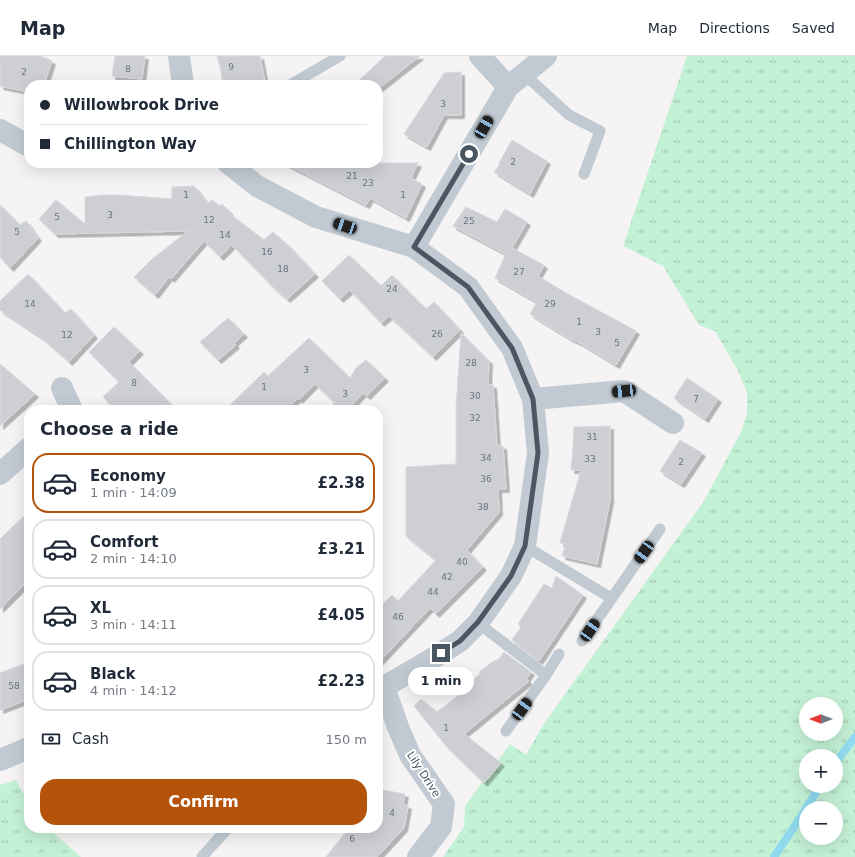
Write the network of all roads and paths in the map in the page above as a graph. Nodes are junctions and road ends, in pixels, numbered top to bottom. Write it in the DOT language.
graph roads {
  1 [pos="179,56"];
  2 [pos="340,56"];
  3 [pos="480,56"];
  4 [pos="546,56"];
  5 [pos="182,80"];
  6 [pos="299,80"];
  7 [pos="516,81"];
  8 [pos="0,130"];
  9 [pos="24,143"];
  10 [pos="234,168"];
  11 [pos="584,174"];
  12 [pos="414,247"];
  13 [pos="62,388"];
  14 [pos="533,399"];
  15 [pos="70,405"];
  16 [pos="673,424"];
  17 [pos="24,452"];
  18 [pos="0,474"];
  19 [pos="660,529"];
  20 [pos="525,546"];
  21 [pos="611,598"];
  22 [pos="478,622"];
  23 [pos="582,641"];
  24 [pos="559,654"];
  25 [pos="546,675"];
  26 [pos="383,687"];
  27 [pos="383,693"];
  28 [pos="506,731"];
  29 [pos="24,750"];
  30 [pos="0,760"];
  31 [pos="224,833"];
  32 [pos="202,857"];
  33 [pos="418,857"];
  1 -- 5 [label="street"];
  2 -- 6 [label="lane"];
  3 -- 7 [label="street"];
  4 -- 7 [label="street"];
  7 -- 11 [label="lane"];
  7 -- 12 [label="street"];
  8 -- 9 [label="street"];
  10 -- 12 [label="street"];
  12 -- 14 [label="street"];
  13 -- 15 [label="street"];
  14 -- 16 [label="street"];
  14 -- 20 [label="street"];
  17 -- 18 [label="street"];
  19 -- 21 [label="lane"];
  20 -- 21 [label="lane"];
  20 -- 22 [label="street"];
  21 -- 23 [label="lane"];
  22 -- 25 [label="lane"];
  22 -- 26 [label="street"];
  24 -- 25 [label="lane"];
  25 -- 28 [label="lane"];
  27 -- 33 [label="street, Lily Drive"];
  29 -- 30 [label="street"];
  31 -- 32 [label="lane"];
}
